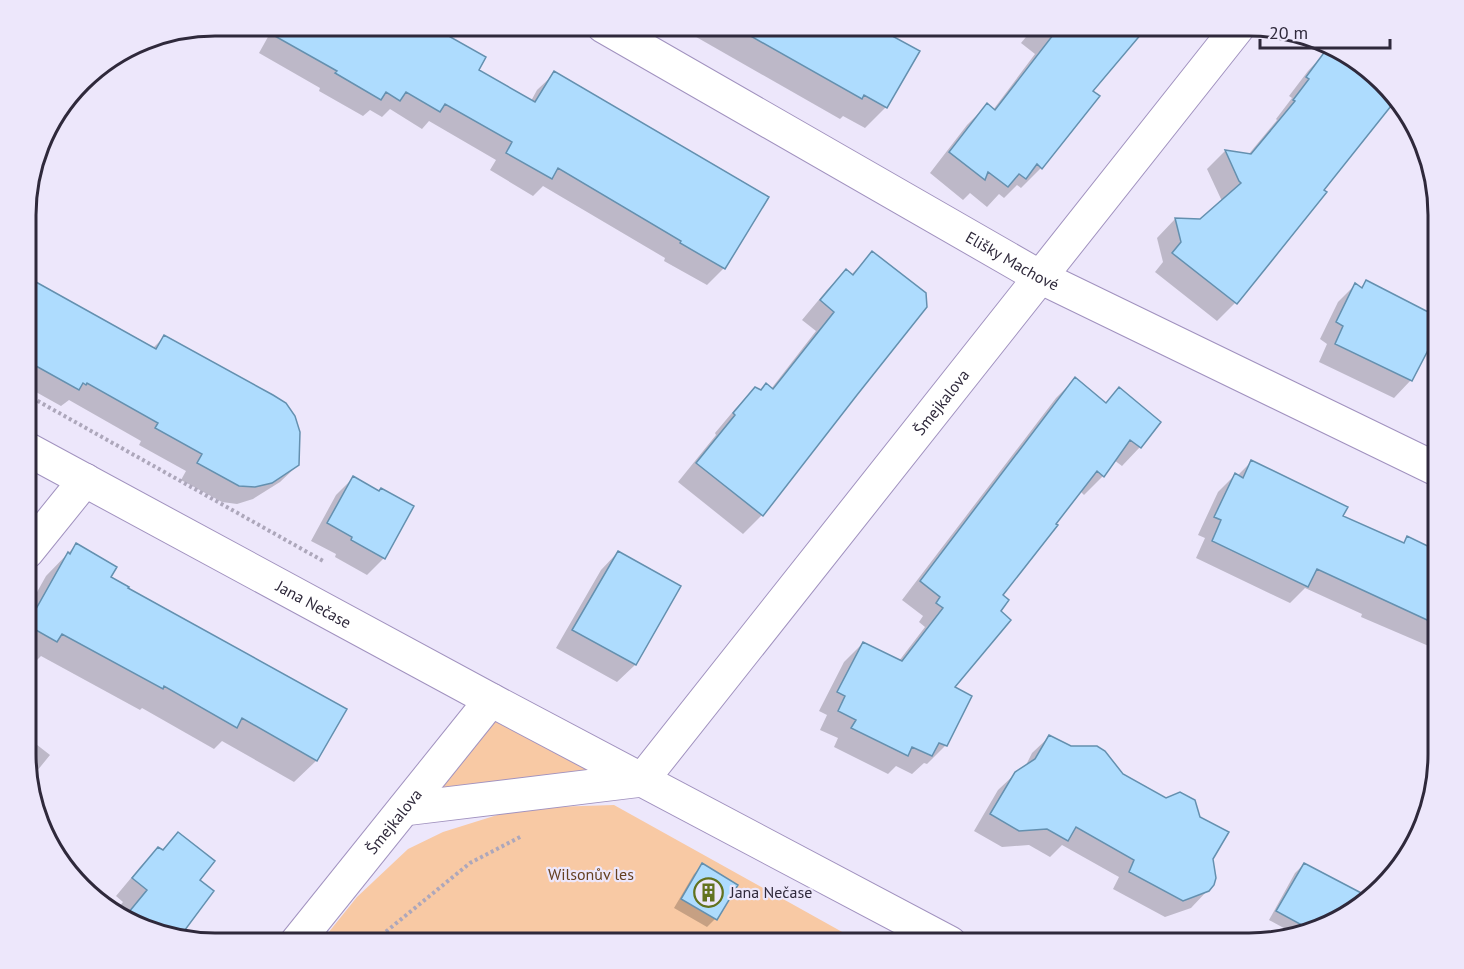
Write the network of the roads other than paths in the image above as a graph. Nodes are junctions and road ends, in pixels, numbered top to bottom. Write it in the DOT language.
graph roads {
  1 [pos="620,36"];
  2 [pos="1231,36"];
  3 [pos="1040,277"];
  4 [pos="36,454"];
  5 [pos="1428,465"];
  6 [pos="85,480"];
  7 [pos="36,541"];
  8 [pos="491,700"];
  9 [pos="642,780"];
  10 [pos="404,809"];
  11 [pos="305,933"];
  12 [pos="931,933"];
  1 -- 3 [label="street, Elišky Machové"];
  2 -- 3 [label="street, Šmejkalova"];
  3 -- 5 [label="street, Elišky Machové"];
  3 -- 9 [label="street, Šmejkalova"];
  4 -- 6 [label="street, Jana Nečase"];
  6 -- 7 [label="street"];
  6 -- 8 [label="street, Jana Nečase"];
  8 -- 9 [label="street, Jana Nečase"];
  8 -- 10 [label="street, Šmejkalova"];
  9 -- 10 [label="street"];
  9 -- 12 [label="street, Jana Nečase"];
  10 -- 11 [label="street, Šmejkalova"];
}
